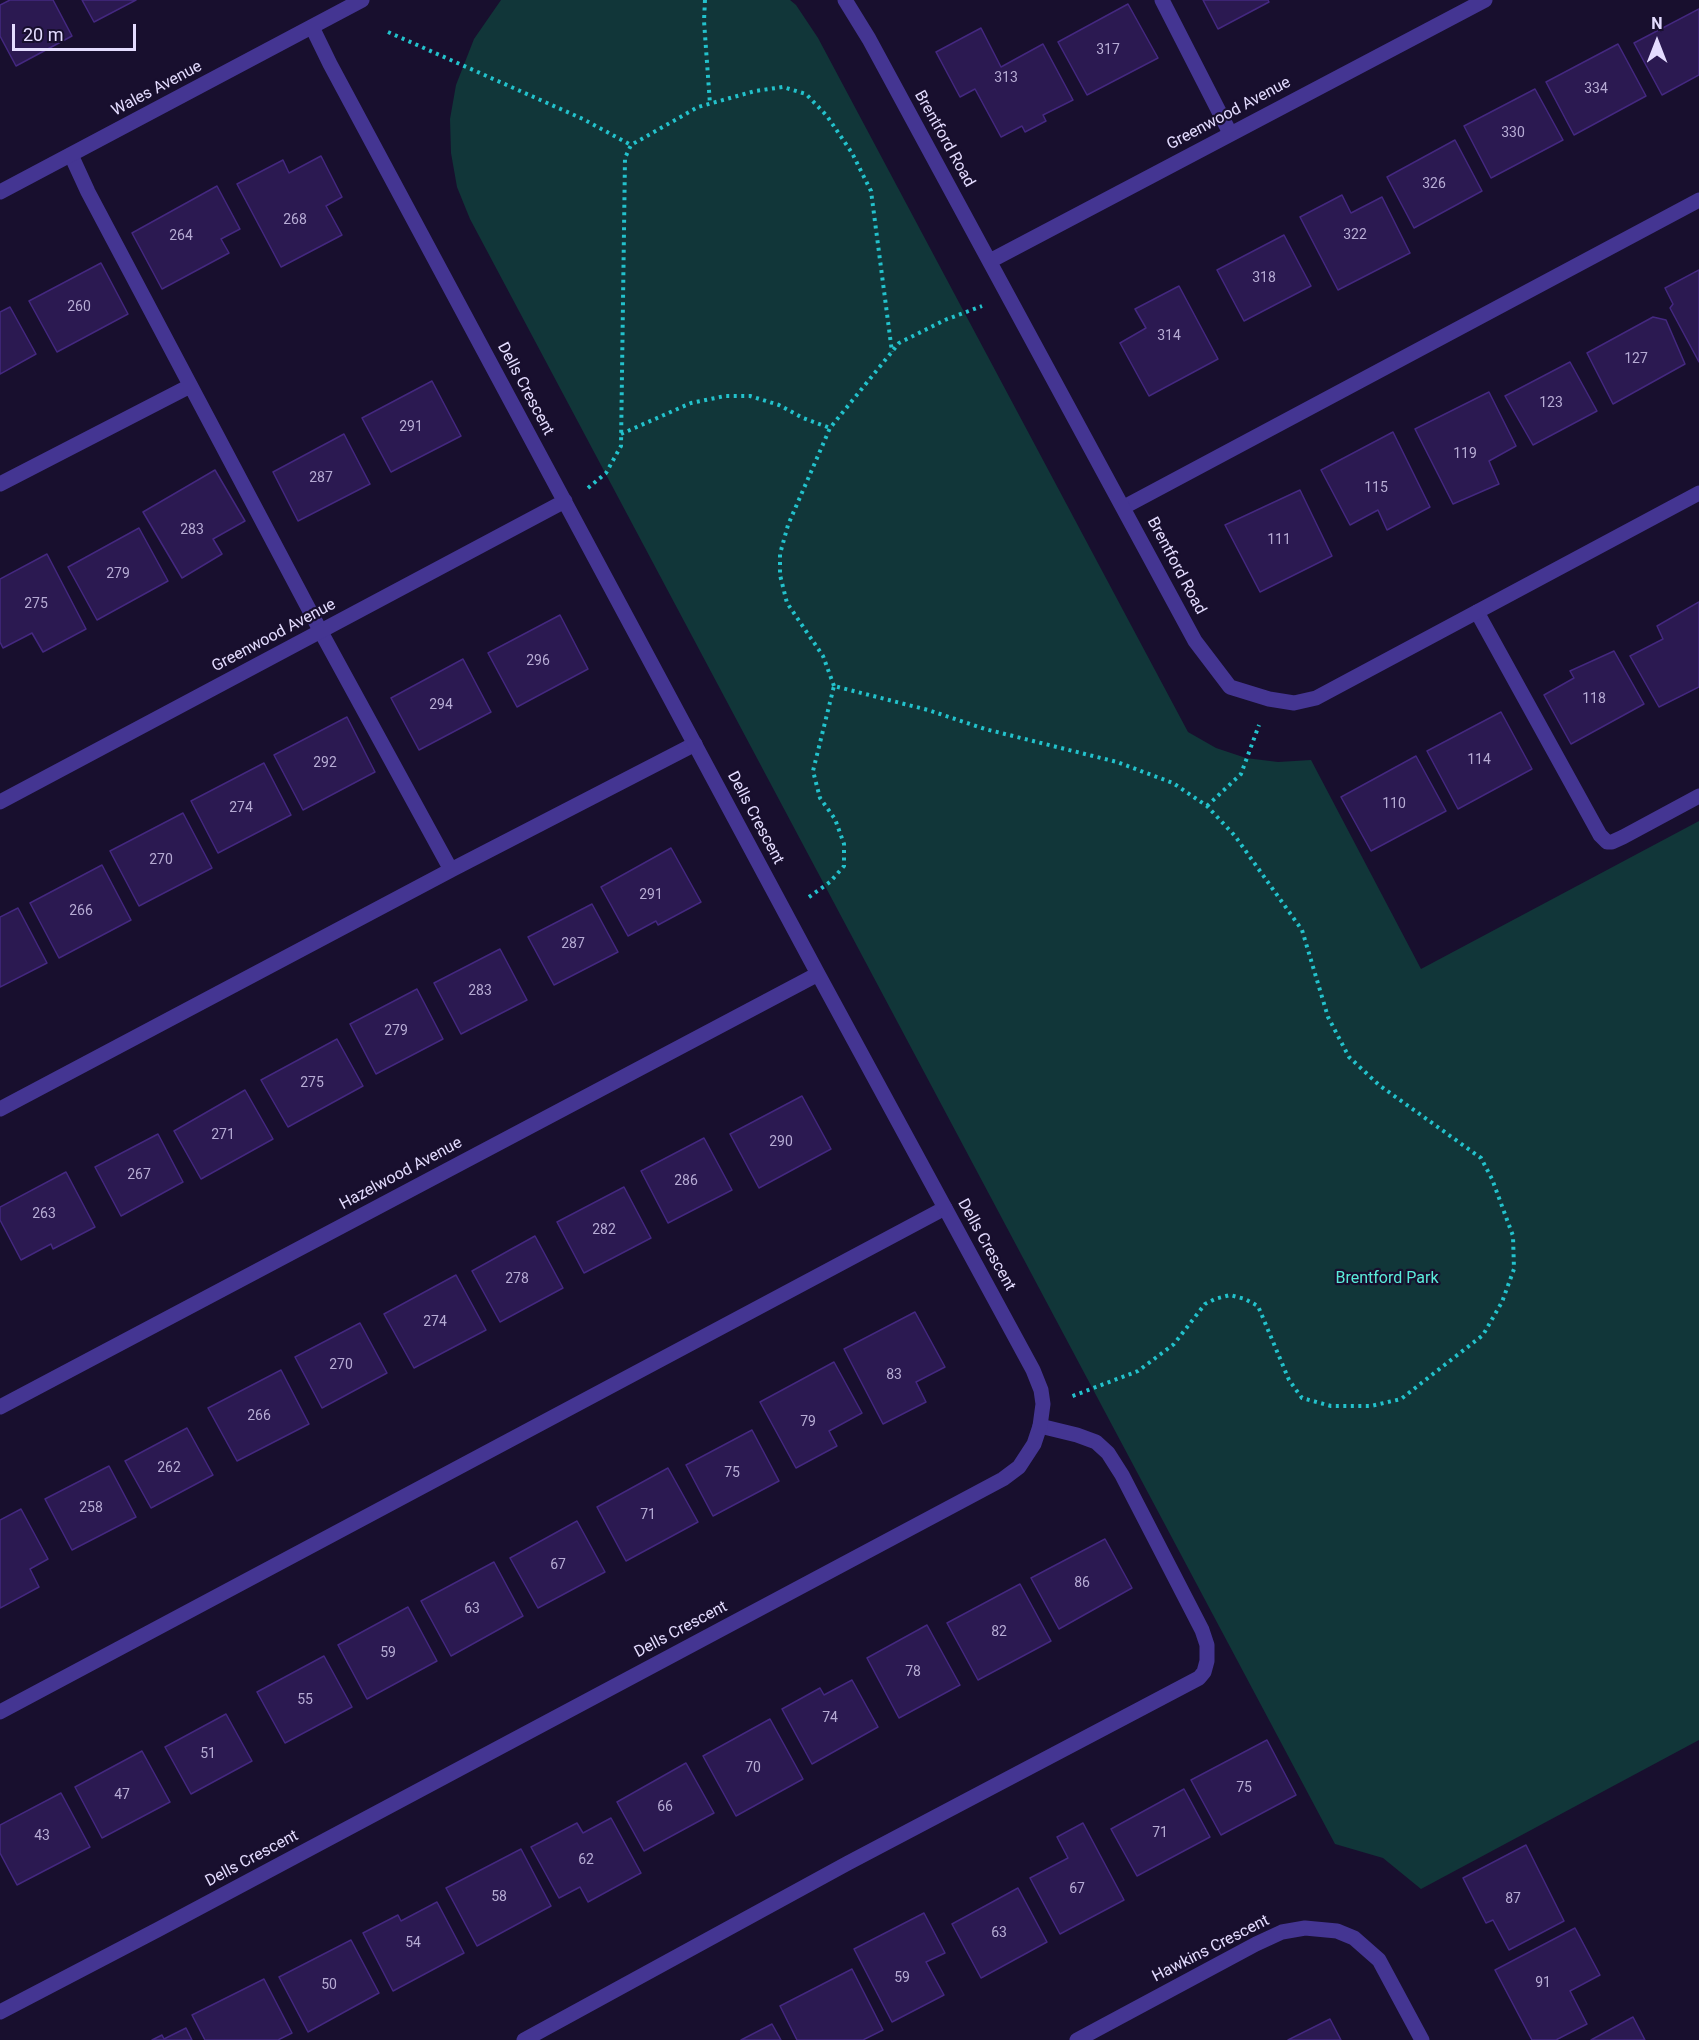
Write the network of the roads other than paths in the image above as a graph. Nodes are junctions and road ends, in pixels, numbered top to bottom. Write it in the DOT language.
graph roads {
  1 [pos="362,0"];
  2 [pos="845,0"];
  3 [pos="1162,0"];
  4 [pos="1485,0"];
  5 [pos="312,27"];
  6 [pos="1230,133"];
  7 [pos="71,155"];
  8 [pos="0,192"];
  9 [pos="1699,200"];
  10 [pos="990,261"];
  11 [pos="190,386"];
  12 [pos="0,484"];
  13 [pos="1699,493"];
  14 [pos="565,501"];
  15 [pos="1124,507"];
  16 [pos="1477,612"];
  17 [pos="321,632"];
  18 [pos="694,744"];
  19 [pos="1699,796"];
  20 [pos="0,802"];
  21 [pos="451,870"];
  22 [pos="818,974"];
  23 [pos="0,1109"];
  24 [pos="945,1208"];
  25 [pos="0,1407"];
  26 [pos="1040,1426"];
  27 [pos="0,1712"];
  28 [pos="0,2012"];
  29 [pos="524,2040"];
  30 [pos="1077,2040"];
  31 [pos="1422,2040"];
  1 -- 5 [label="street, Wales Avenue"];
  2 -- 10 [label="street, Brentford Road"];
  3 -- 6 [label="street"];
  4 -- 6 [label="street, Greenwood Avenue"];
  5 -- 7 [label="street, Wales Avenue"];
  5 -- 14 [label="street, Dells Crescent"];
  6 -- 10 [label="street, Greenwood Avenue"];
  7 -- 8 [label="street, Wales Avenue"];
  7 -- 11 [label="street"];
  9 -- 15 [label="street"];
  10 -- 15 [label="street, Brentford Road"];
  11 -- 12 [label="street"];
  11 -- 17 [label="street"];
  13 -- 16 [label="street, Brentford Road"];
  14 -- 17 [label="street, Greenwood Avenue"];
  14 -- 18 [label="street, Dells Crescent"];
  15 -- 16 [label="street, Brentford Road"];
  16 -- 19 [label="street"];
  17 -- 20 [label="street, Greenwood Avenue"];
  17 -- 21 [label="street"];
  18 -- 21 [label="street"];
  18 -- 22 [label="street, Dells Crescent"];
  21 -- 23 [label="street"];
  22 -- 24 [label="street, Dells Crescent"];
  22 -- 25 [label="street, Hazelwood Avenue"];
  24 -- 26 [label="street, Dells Crescent"];
  24 -- 27 [label="street"];
  26 -- 28 [label="street, Dells Crescent"];
  26 -- 29 [label="street"];
  30 -- 31 [label="street, Hawkins Crescent"];
}
